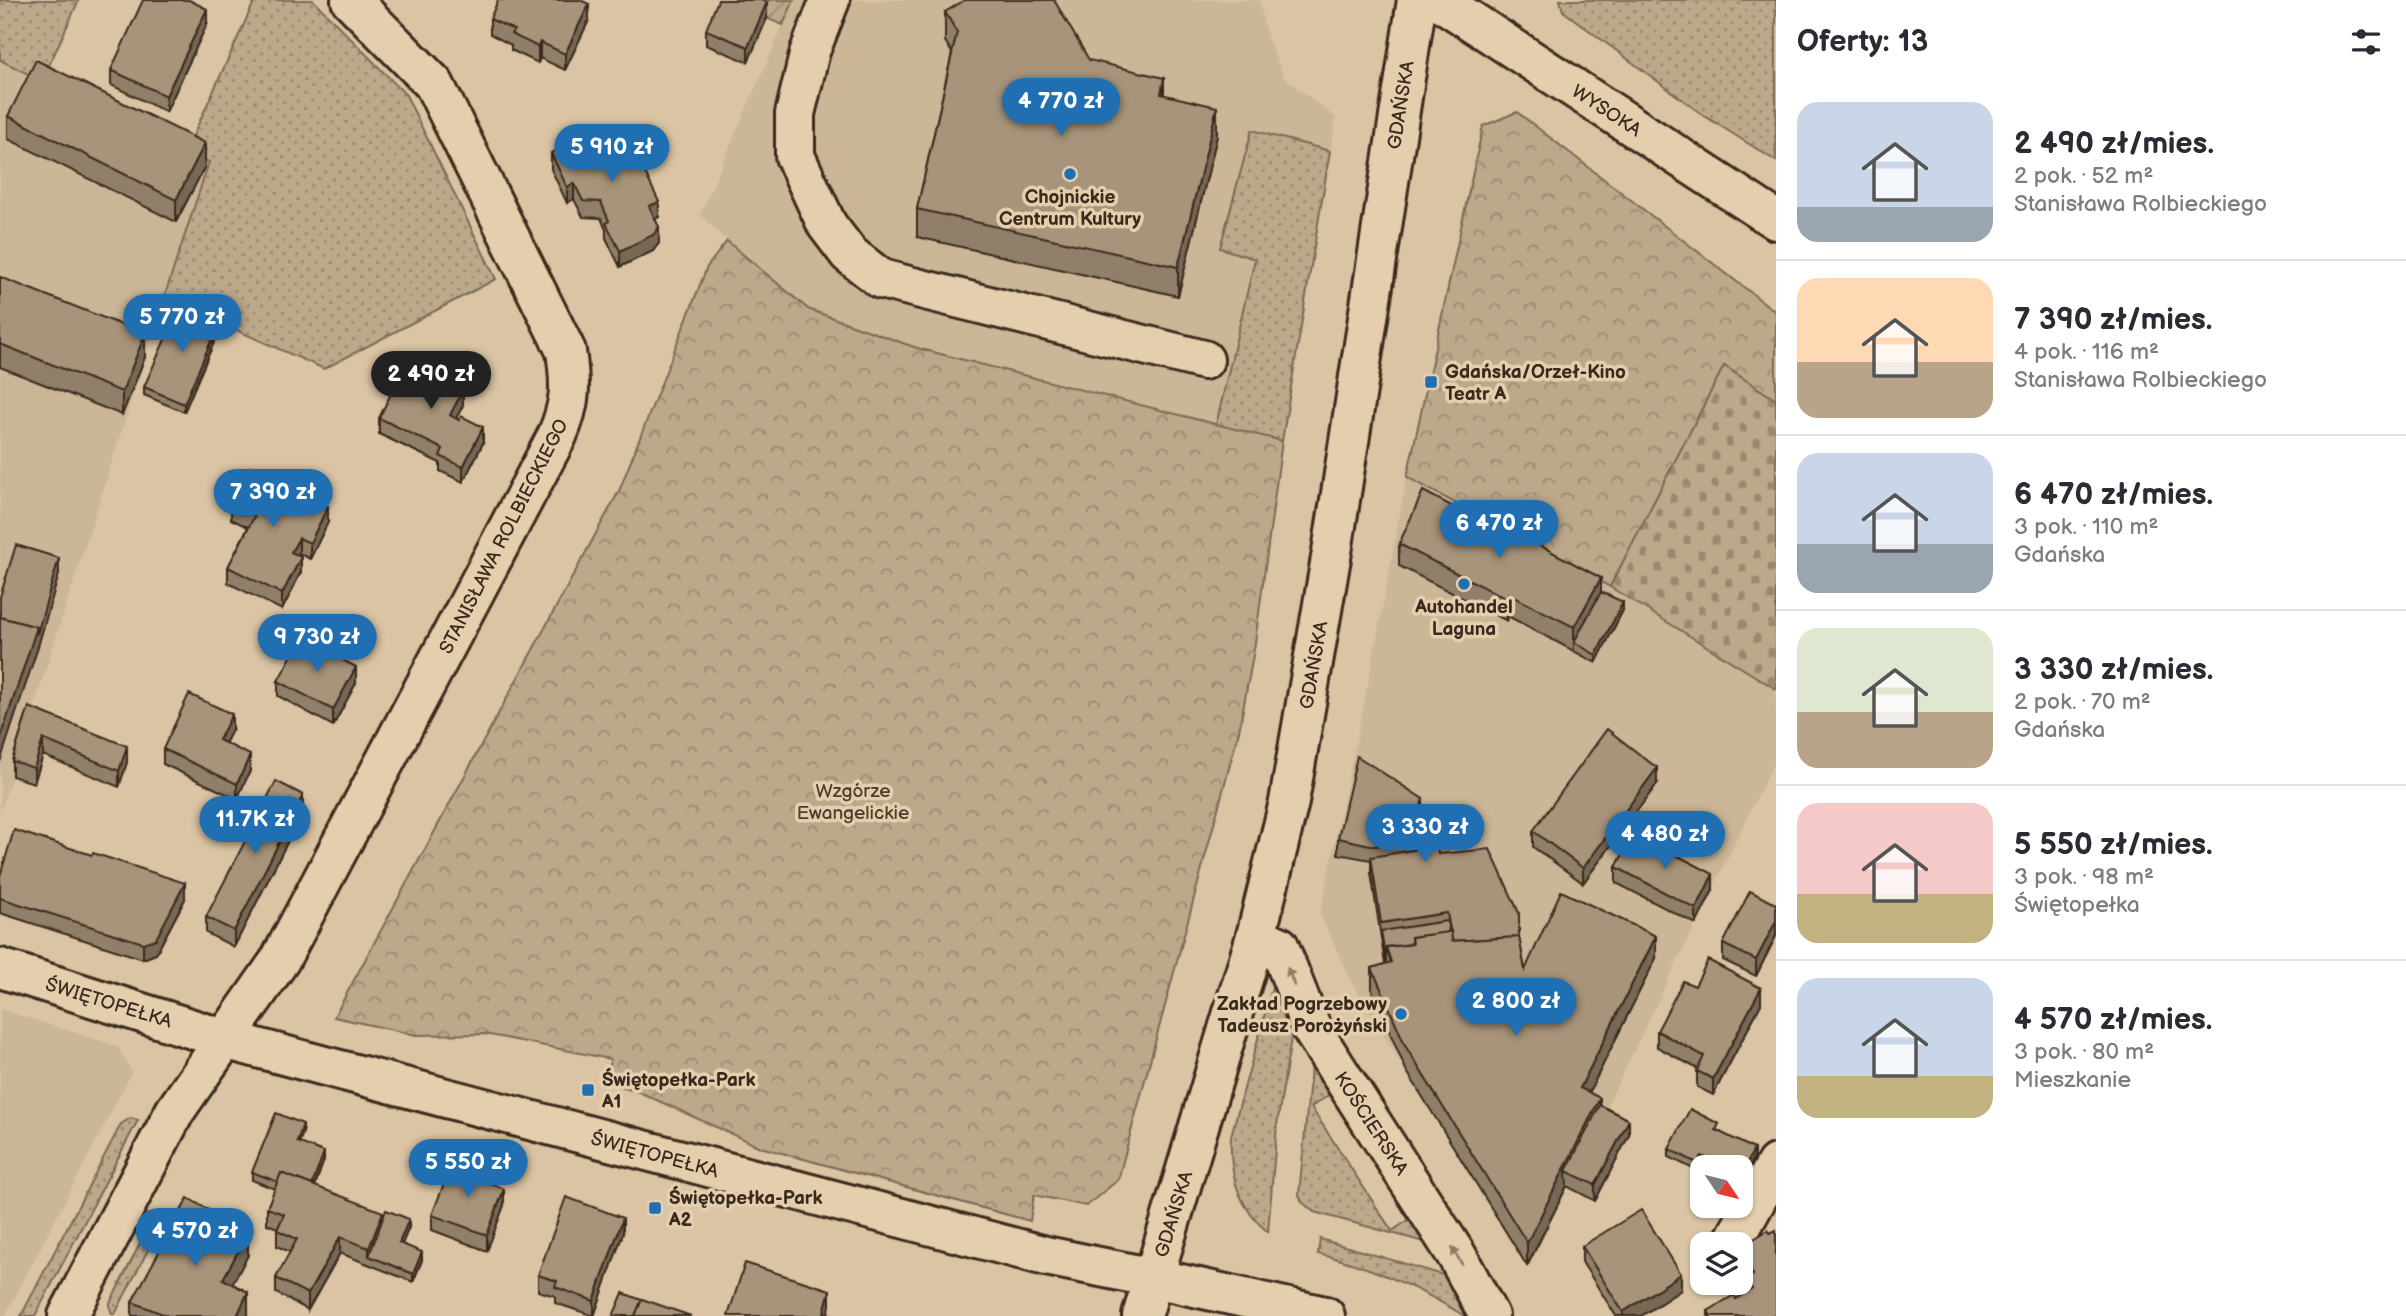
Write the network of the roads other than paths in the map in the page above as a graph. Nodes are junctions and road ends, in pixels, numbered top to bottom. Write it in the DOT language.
graph roads {
  1 [pos="351,0"];
  2 [pos="830,0"];
  3 [pos="1417,0"];
  4 [pos="1439,0"];
  5 [pos="1776,220"];
  6 [pos="1204,360"];
  7 [pos="1256,936"];
  8 [pos="0,968"];
  9 [pos="224,1039"];
  10 [pos="1776,1164"];
  11 [pos="1739,1232"];
  12 [pos="1154,1278"];
  13 [pos="68,1316"];
  14 [pos="1142,1316"];
  15 [pos="1325,1316"];
  16 [pos="1489,1316"];
  1 -- 9 [label="street, STANISŁAWA ROLBIECKIEGO"];
  2 -- 6 [label="street"];
  3 -- 7 [label="street, GDAŃSKA"];
  4 -- 5 [label="street, WYSOKA"];
  7 -- 12 [label="street, GDAŃSKA"];
  16 -- 7 [label="street, KOŚCIERSKA, one-way"];
  8 -- 9 [label="street, ŚWIĘTOPEŁKA"];
  9 -- 12 [label="street, ŚWIĘTOPEŁKA"];
  9 -- 13 [label="street, STANISŁAWA ROLBIECKIEGO"];
  10 -- 11 [label="street"];
  12 -- 14 [label="street, GDAŃSKA"];
  12 -- 15 [label="street"];
}
